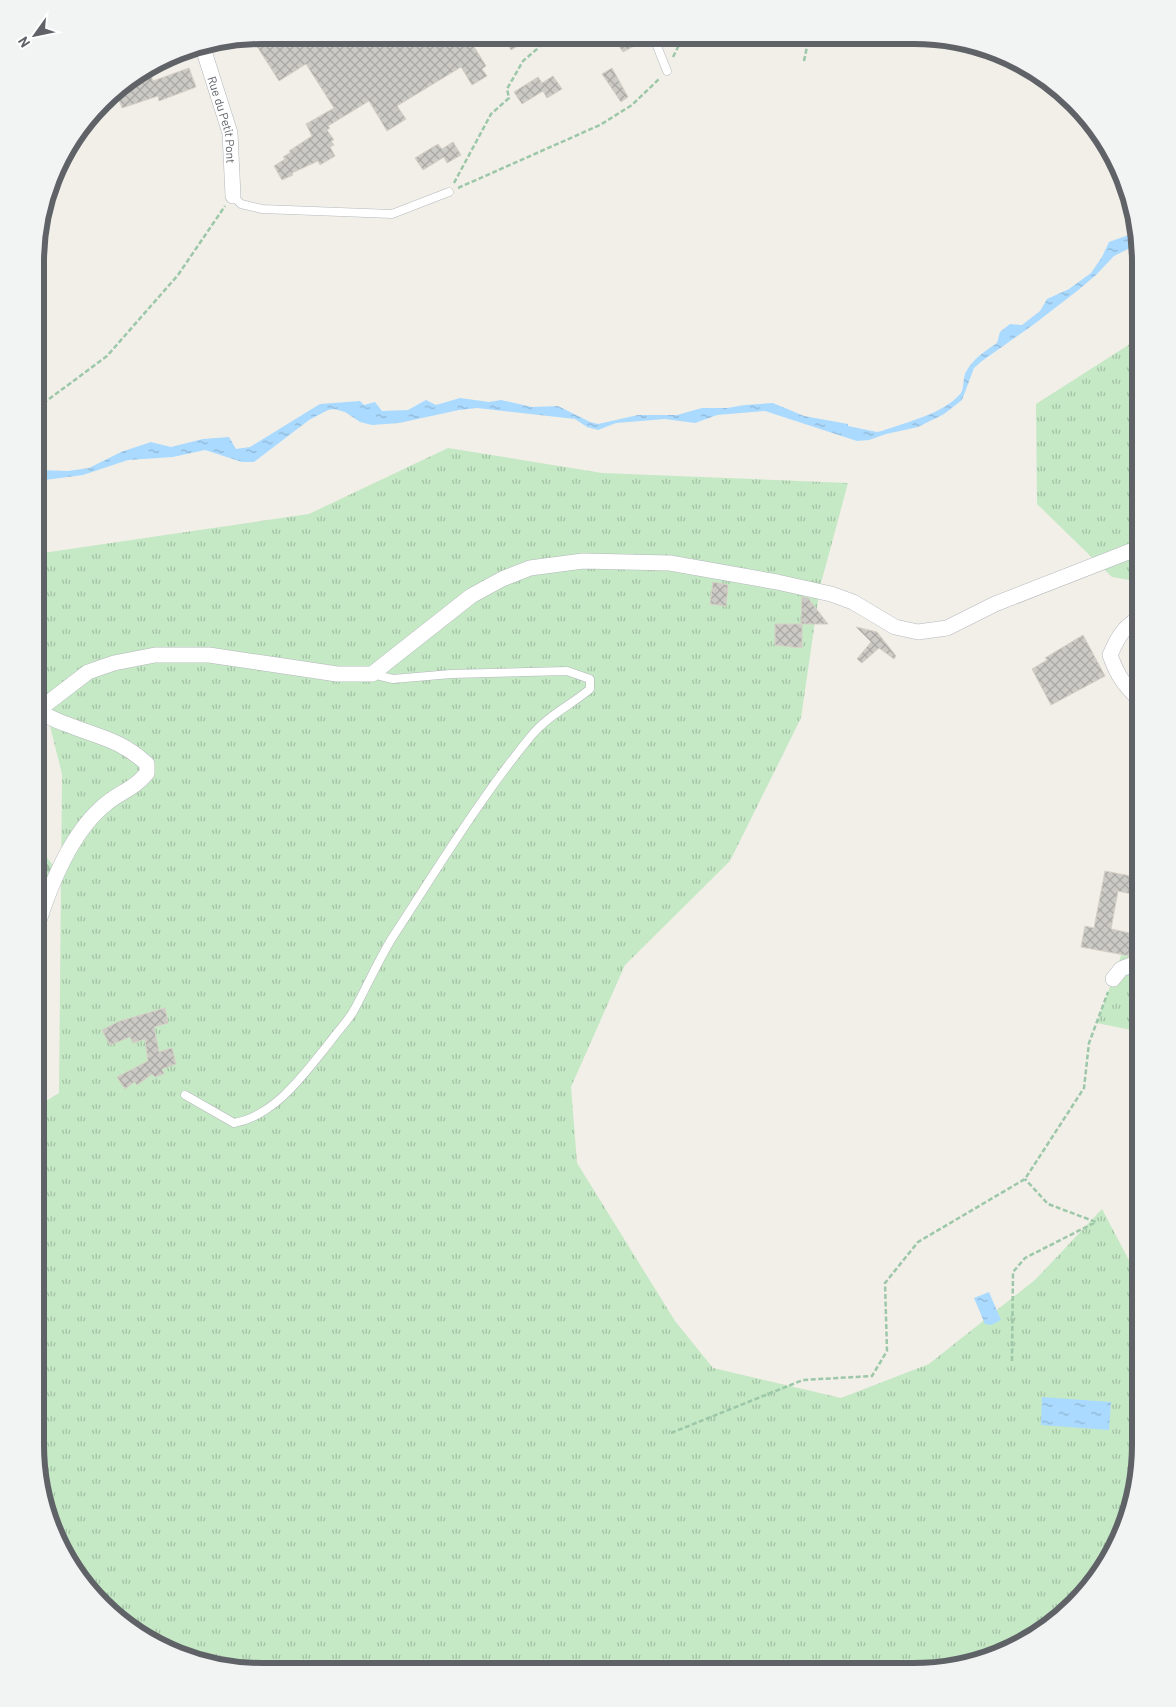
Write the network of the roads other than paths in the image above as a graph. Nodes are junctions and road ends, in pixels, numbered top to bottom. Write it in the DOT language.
graph roads {
  1 [pos="656,44"];
  2 [pos="204,51"];
  3 [pos="667,71"];
  4 [pos="449,192"];
  5 [pos="232,196"];
  6 [pos="1132,551"];
  7 [pos="1132,621"];
  8 [pos="372,674"];
  9 [pos="1132,693"];
  10 [pos="44,707"];
  11 [pos="44,715"];
  12 [pos="44,904"];
  13 [pos="1132,964"];
  14 [pos="1113,979"];
  15 [pos="185,1095"];
  1 -- 3 [label="lane"];
  2 -- 5 [label="street, Rue du Petit Pont"];
  4 -- 5 [label="lane"];
  6 -- 8 [label="street"];
  7 -- 9 [label="street"];
  8 -- 10 [label="street"];
  8 -- 15 [label="lane"];
  11 -- 12 [label="street"];
  13 -- 14 [label="street"];
}
